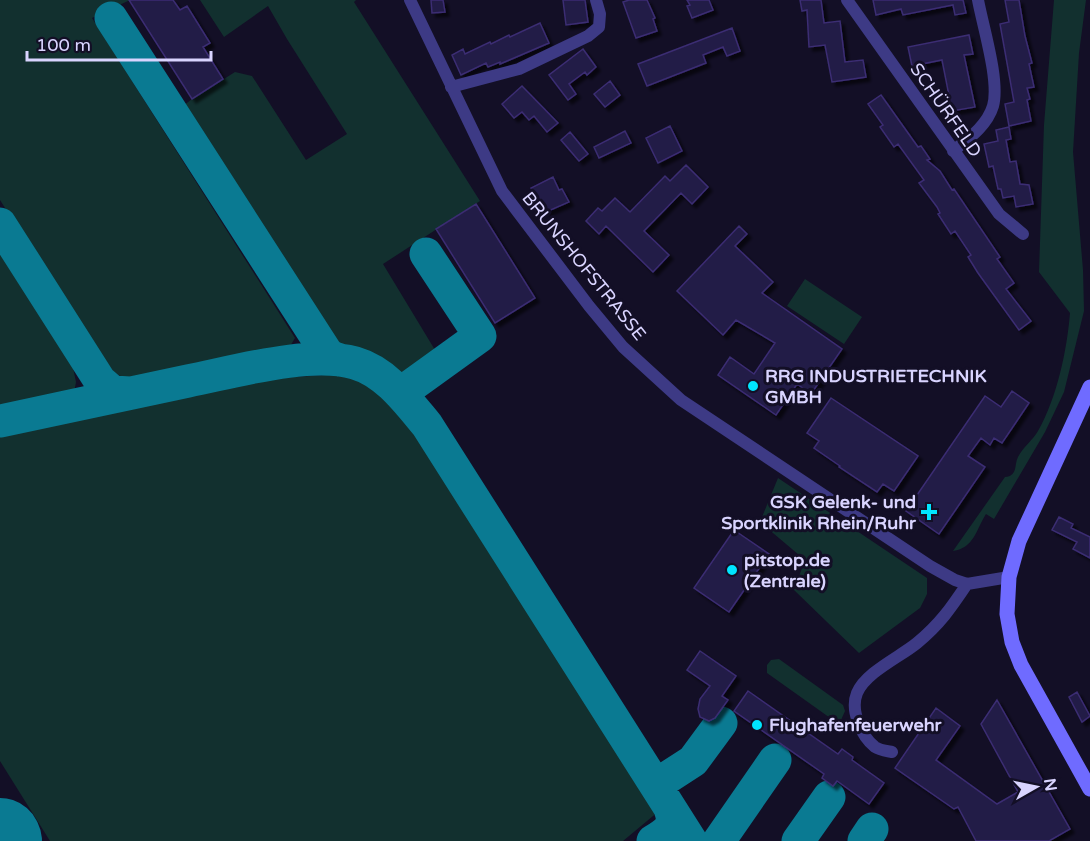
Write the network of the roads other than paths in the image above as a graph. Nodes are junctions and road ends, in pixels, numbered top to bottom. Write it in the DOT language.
graph roads {
  1 [pos="410,0"];
  2 [pos="596,0"];
  3 [pos="847,0"];
  4 [pos="978,0"];
  5 [pos="451,87"];
  6 [pos="952,151"];
  7 [pos="1023,234"];
  8 [pos="1089,394"];
  9 [pos="1009,577"];
  10 [pos="967,584"];
  11 [pos="892,752"];
  12 [pos="1090,789"];
  1 -- 5 [label="street, BRUNSHOFSTRASSE"];
  2 -- 5 [label="street"];
  3 -- 6 [label="street, SCHÜRFELD"];
  4 -- 6 [label="street"];
  5 -- 10 [label="street, BRUNSHOFSTRASSE"];
  6 -- 7 [label="street, SCHÜRFELD"];
  8 -- 9 [label="main road"];
  9 -- 10 [label="street"];
  9 -- 12 [label="main road"];
  10 -- 11 [label="street"];
}
